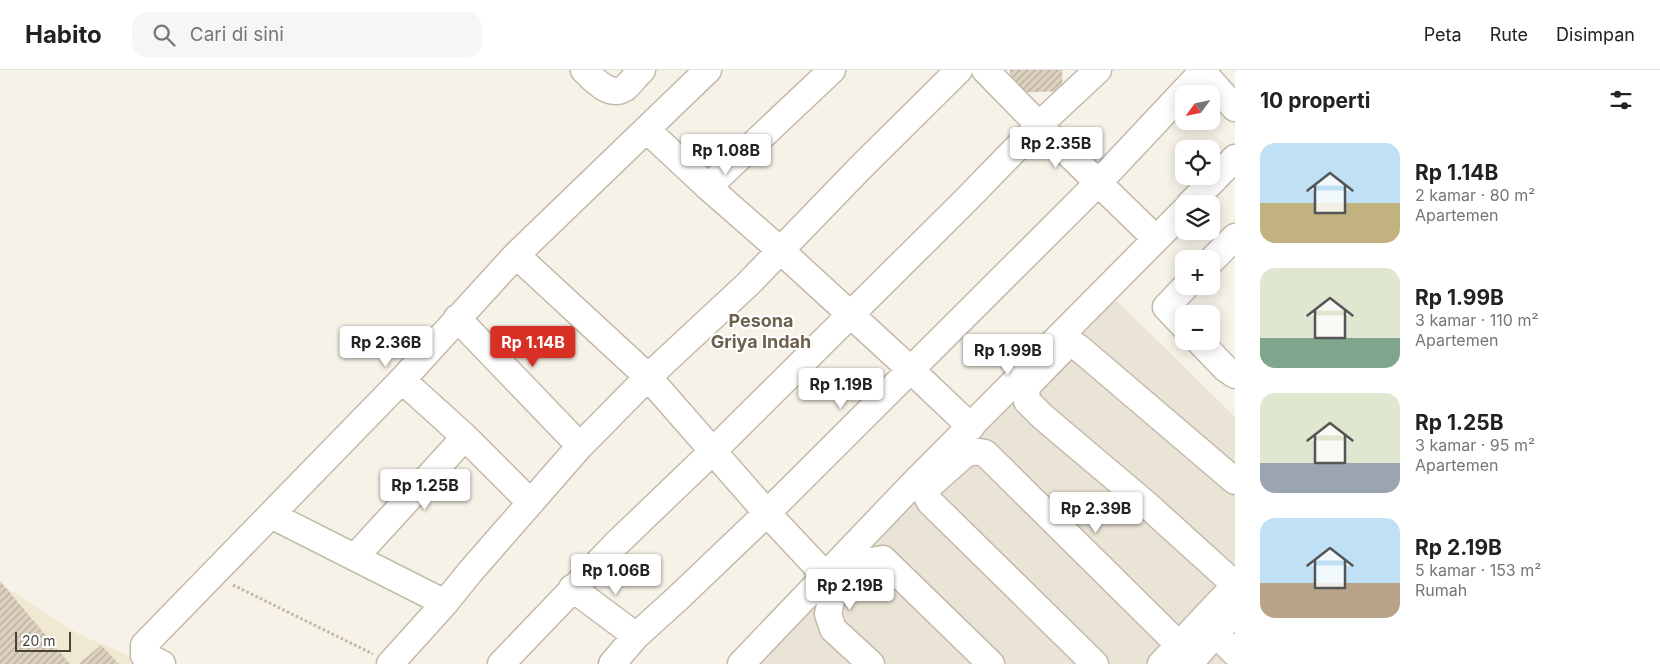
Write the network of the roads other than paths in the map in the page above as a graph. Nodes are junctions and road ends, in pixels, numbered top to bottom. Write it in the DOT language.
graph roads {
  1 [pos="584,70"];
  2 [pos="642,70"];
  3 [pos="708,70"];
  4 [pos="832,70"];
  5 [pos="959,70"];
  6 [pos="985,70"];
  7 [pos="1098,70"];
  8 [pos="1203,71"];
  9 [pos="1235,108"];
  10 [pos="1038,125"];
  11 [pos="647,130"];
  12 [pos="1235,158"];
  13 [pos="1098,183"];
  14 [pos="708,187"];
  15 [pos="1199,195"];
  16 [pos="1175,219"];
  17 [pos="1235,237"];
  18 [pos="1156,239"];
  19 [pos="780,250"];
  20 [pos="1220,252"];
  21 [pos="516,254"];
  22 [pos="1177,295"];
  23 [pos="850,315"];
  24 [pos="1175,316"];
  25 [pos="457,318"];
  26 [pos="1210,350"];
  27 [pos="1232,368"];
  28 [pos="911,370"];
  29 [pos="648,377"];
  30 [pos="402,380"];
  31 [pos="971,427"];
  32 [pos="465,437"];
  33 [pos="580,446"];
  34 [pos="713,452"];
  35 [pos="1235,482"];
  36 [pos="530,502"];
  37 [pos="768,513"];
  38 [pos="271,515"];
  39 [pos="355,557"];
  40 [pos="825,575"];
  41 [pos="572,588"];
  42 [pos="1232,592"];
  43 [pos="445,603"];
  44 [pos="1216,634"];
  45 [pos="636,636"];
  46 [pos="1235,653"];
  47 [pos="1184,654"];
  48 [pos="162,664"];
  49 [pos="391,664"];
  50 [pos="501,664"];
  51 [pos="612,664"];
  52 [pos="741,664"];
  53 [pos="870,664"];
  54 [pos="991,664"];
  55 [pos="1095,664"];
  56 [pos="1161,664"];
  1 -- 2 [label="street"];
  3 -- 11 [label="street"];
  4 -- 14 [label="street"];
  5 -- 19 [label="street"];
  6 -- 10 [label="street"];
  7 -- 10 [label="street"];
  8 -- 9 [label="street"];
  8 -- 13 [label="street"];
  10 -- 13 [label="street"];
  10 -- 23 [label="street"];
  11 -- 14 [label="street"];
  11 -- 21 [label="street"];
  12 -- 15 [label="street"];
  13 -- 18 [label="street"];
  13 -- 28 [label="street"];
  14 -- 19 [label="street"];
  16 -- 18 [label="street"];
  17 -- 20 [label="street"];
  18 -- 31 [label="street"];
  19 -- 23 [label="street"];
  19 -- 29 [label="street"];
  21 -- 25 [label="street"];
  21 -- 29 [label="street"];
  22 -- 24 [label="street"];
  23 -- 28 [label="street"];
  23 -- 34 [label="street"];
  25 -- 30 [label="street"];
  25 -- 33 [label="street"];
  26 -- 27 [label="street"];
  28 -- 31 [label="street"];
  28 -- 37 [label="street"];
  29 -- 33 [label="street"];
  29 -- 34 [label="street"];
  30 -- 32 [label="street"];
  30 -- 38 [label="street"];
  31 -- 40 [label="street"];
  32 -- 36 [label="street"];
  32 -- 39 [label="street"];
  33 -- 36 [label="street"];
  34 -- 37 [label="street"];
  34 -- 41 [label="street"];
  35 -- 42 [label="street"];
  36 -- 43 [label="street"];
  37 -- 40 [label="street"];
  37 -- 45 [label="street"];
  38 -- 39 [label="street"];
  38 -- 48 [label="street"];
  39 -- 43 [label="street"];
  40 -- 52 [label="street"];
  41 -- 45 [label="street"];
  41 -- 50 [label="street"];
  42 -- 44 [label="street"];
  42 -- 47 [label="street"];
  43 -- 49 [label="street"];
  44 -- 46 [label="street"];
  44 -- 47 [label="street"];
  45 -- 51 [label="street"];
  47 -- 55 [label="street"];
  47 -- 56 [label="street"];
  53 -- 54 [label="street"];
}
